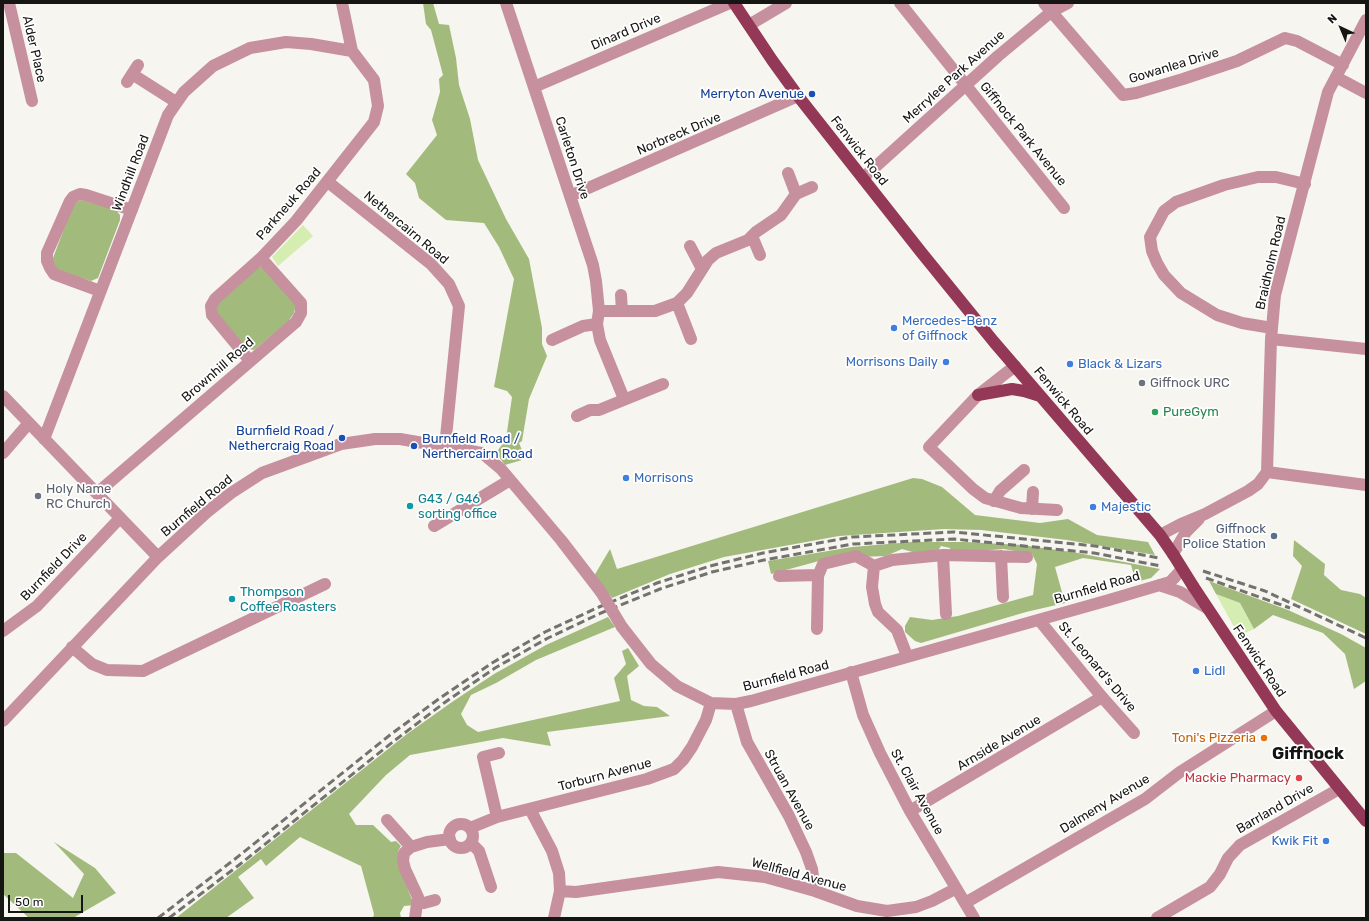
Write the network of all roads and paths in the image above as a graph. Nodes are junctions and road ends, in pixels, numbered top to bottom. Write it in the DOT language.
graph roads {
  1 [pos="10,3"];
  2 [pos="342,3"];
  3 [pos="506,3"];
  4 [pos="730,3"];
  5 [pos="734,3"];
  6 [pos="786,3"];
  7 [pos="900,3"];
  8 [pos="1068,3"];
  9 [pos="1048,8"];
  10 [pos="1366,20"];
  11 [pos="749,25"];
  12 [pos="352,51"];
  13 [pos="1343,65"];
  14 [pos="132,74"];
  15 [pos="1336,77"];
  16 [pos="966,85"];
  17 [pos="534,87"];
  18 [pos="1366,93"];
  19 [pos="798,96"];
  20 [pos="32,101"];
  21 [pos="176,102"];
  22 [pos="788,173"];
  23 [pos="862,178"];
  24 [pos="328,182"];
  25 [pos="1305,184"];
  26 [pos="812,187"];
  27 [pos="796,194"];
  28 [pos="570,196"];
  29 [pos="1064,208"];
  30 [pos="132,210"];
  31 [pos="752,236"];
  32 [pos="690,246"];
  33 [pos="760,255"];
  34 [pos="261,258"];
  35 [pos="702,269"];
  36 [pos="100,291"];
  37 [pos="621,295"];
  38 [pos="677,303"];
  39 [pos="599,311"];
  40 [pos="622,311"];
  41 [pos="597,324"];
  42 [pos="1271,333"];
  43 [pos="691,339"];
  44 [pos="552,340"];
  45 [pos="1366,349"];
  46 [pos="250,361"];
  47 [pos="1015,366"];
  48 [pos="663,384"];
  49 [pos="978,395"];
  50 [pos="3,396"];
  51 [pos="1041,397"];
  52 [pos="624,399"];
  53 [pos="577,416"];
  54 [pos="29,423"];
  55 [pos="44,439"];
  56 [pos="445,447"];
  57 [pos="3,452"];
  58 [pos="1024,470"];
  59 [pos="1267,472"];
  60 [pos="510,480"];
  61 [pos="1366,485"];
  62 [pos="1033,492"];
  63 [pos="97,493"];
  64 [pos="994,501"];
  65 [pos="1032,509"];
  66 [pos="1056,510"];
  67 [pos="1204,514"];
  68 [pos="120,518"];
  69 [pos="434,526"];
  70 [pos="1160,535"];
  71 [pos="1172,554"];
  72 [pos="943,555"];
  73 [pos="1001,556"];
  74 [pos="1027,556"];
  75 [pos="158,557"];
  76 [pos="874,566"];
  77 [pos="1182,569"];
  78 [pos="818,575"];
  79 [pos="779,576"];
  80 [pos="325,584"];
  81 [pos="1159,585"];
  82 [pos="1003,597"];
  83 [pos="1207,608"];
  84 [pos="946,614"];
  85 [pos="1039,620"];
  86 [pos="817,629"];
  87 [pos="3,631"];
  88 [pos="72,647"];
  89 [pos="907,656"];
  90 [pos="851,672"];
  91 [pos="1102,697"];
  92 [pos="712,703"];
  93 [pos="736,704"];
  94 [pos="1276,711"];
  95 [pos="3,721"];
  96 [pos="1134,733"];
  97 [pos="499,753"];
  98 [pos="1339,789"];
  99 [pos="530,809"];
  100 [pos="910,811"];
  101 [pos="497,817"];
  102 [pos="387,820"];
  103 [pos="1366,821"];
  104 [pos="470,828"];
  105 [pos="450,839"];
  106 [pos="471,843"];
  107 [pos="411,847"];
  108 [pos="491,887"];
  109 [pos="955,889"];
  110 [pos="560,891"];
  111 [pos="815,891"];
  112 [pos="435,900"];
  113 [pos="418,901"];
  114 [pos="965,903"];
  115 [pos="415,918"];
  116 [pos="554,918"];
  117 [pos="974,918"];
  118 [pos="1157,918"];
  1 -- 20 [label="street, Alder Place"];
  2 -- 12 [label="street"];
  3 -- 17 [label="street, Carleton Drive"];
  4 -- 17 [label="street, Dinard Drive"];
  5 -- 11 [label="main road, Fenwick Road"];
  6 -- 11 [label="street"];
  7 -- 16 [label="street, Giffnock Park Avenue"];
  8 -- 9 [label="street, Merrylee Park Avenue"];
  9 -- 13 [label="street, Gowanlea Drive"];
  9 -- 16 [label="street, Merrylee Park Avenue"];
  10 -- 13 [label="street, Braidholm Road"];
  11 -- 19 [label="main road, Fenwick Road"];
  12 -- 21 [label="street, Windhill Road"];
  12 -- 24 [label="street, Parkneuk Road"];
  13 -- 15 [label="street, Braidholm Road"];
  14 -- 21 [label="street"];
  15 -- 18 [label="street"];
  15 -- 25 [label="street, Braidholm Road"];
  16 -- 23 [label="street, Merrylee Park Avenue"];
  16 -- 29 [label="street, Giffnock Park Avenue"];
  17 -- 28 [label="street, Carleton Drive"];
  19 -- 23 [label="main road, Fenwick Road"];
  19 -- 28 [label="street, Norbreck Drive"];
  21 -- 30 [label="street, Windhill Road"];
  22 -- 27 [label="street"];
  23 -- 47 [label="main road, Fenwick Road"];
  24 -- 34 [label="street, Parkneuk Road"];
  24 -- 56 [label="street, Nethercairn Road"];
  25 -- 42 [label="street, Braidholm Road"];
  25 -- 42 [label="street"];
  26 -- 27 [label="street"];
  27 -- 31 [label="street"];
  28 -- 39 [label="street, Carleton Drive"];
  30 -- 36 [label="street, Windhill Road"];
  30 -- 36 [label="street"];
  31 -- 33 [label="street"];
  31 -- 35 [label="street"];
  32 -- 35 [label="street"];
  34 -- 46 [label="street, Parkneuk Road"];
  34 -- 46 [label="street, Brownhill Road"];
  35 -- 38 [label="street"];
  36 -- 55 [label="street, Windhill Road"];
  37 -- 40 [label="street"];
  38 -- 40 [label="street"];
  38 -- 43 [label="street"];
  39 -- 40 [label="street"];
  39 -- 41 [label="street, Carleton Drive"];
  41 -- 44 [label="street"];
  41 -- 52 [label="street, Carleton Drive"];
  42 -- 45 [label="street"];
  42 -- 59 [label="street, Braidholm Road"];
  46 -- 63 [label="street, Brownhill Road"];
  47 -- 49 [label="street"];
  47 -- 51 [label="main road, Fenwick Road"];
  48 -- 52 [label="street"];
  49 -- 51 [label="main road"];
  49 -- 64 [label="street"];
  50 -- 54 [label="street"];
  51 -- 70 [label="main road, Fenwick Road"];
  52 -- 53 [label="street"];
  54 -- 55 [label="street"];
  54 -- 57 [label="street"];
  55 -- 63 [label="street"];
  56 -- 60 [label="street, Burnfield Road"];
  56 -- 75 [label="street, Burnfield Road"];
  58 -- 64 [label="street"];
  59 -- 61 [label="street"];
  59 -- 67 [label="street"];
  60 -- 69 [label="street"];
  60 -- 92 [label="street, Burnfield Road, bridge"];
  62 -- 65 [label="street"];
  63 -- 68 [label="street"];
  64 -- 65 [label="street"];
  65 -- 66 [label="street"];
  67 -- 70 [label="street"];
  67 -- 71 [label="street"];
  68 -- 75 [label="street"];
  68 -- 87 [label="street, Burnfield Drive"];
  70 -- 71 [label="main road, Fenwick Road"];
  71 -- 77 [label="main road, Fenwick Road, bridge"];
  72 -- 73 [label="street"];
  72 -- 76 [label="street"];
  72 -- 84 [label="street"];
  73 -- 74 [label="street"];
  73 -- 82 [label="street"];
  75 -- 88 [label="street, Burnfield Road"];
  76 -- 78 [label="street"];
  76 -- 89 [label="street"];
  77 -- 81 [label="street, Burnfield Road, bridge"];
  77 -- 83 [label="main road, Fenwick Road, bridge"];
  78 -- 79 [label="street"];
  78 -- 86 [label="street"];
  80 -- 88 [label="street"];
  81 -- 83 [label="street, Burnfield Road"];
  81 -- 85 [label="street, Burnfield Road"];
  83 -- 94 [label="main road, Fenwick Road"];
  85 -- 89 [label="street, Burnfield Road"];
  85 -- 91 [label="street, St. Leonard's Drive"];
  88 -- 95 [label="street, Burnfield Road"];
  89 -- 90 [label="street, Burnfield Road"];
  90 -- 93 [label="street, Burnfield Road"];
  90 -- 100 [label="street, St. Clair Avenue"];
  91 -- 96 [label="street, St. Leonard's Drive"];
  91 -- 100 [label="street, Arnside Avenue"];
  92 -- 93 [label="street, Burnfield Road"];
  92 -- 99 [label="street, Torburn Avenue"];
  93 -- 111 [label="street, Struan Avenue"];
  94 -- 98 [label="main road, Fenwick Road"];
  94 -- 114 [label="street, Dalmeny Avenue"];
  97 -- 101 [label="street"];
  98 -- 103 [label="main road, Fenwick Road"];
  98 -- 118 [label="street, Barrland Drive"];
  99 -- 101 [label="street, Torburn Avenue"];
  99 -- 110 [label="street"];
  100 -- 109 [label="street, St. Clair Avenue"];
  101 -- 104 [label="street, Torburn Avenue"];
  102 -- 107 [label="street"];
  104 -- 105 [label="street"];
  104 -- 106 [label="street"];
  105 -- 106 [label="street"];
  105 -- 107 [label="street"];
  106 -- 108 [label="street"];
  107 -- 113 [label="street"];
  109 -- 111 [label="street, Wellfield Avenue"];
  109 -- 114 [label="street, St. Clair Avenue"];
  110 -- 111 [label="street, Wellfield Avenue"];
  110 -- 116 [label="street"];
  112 -- 113 [label="street"];
  113 -- 115 [label="street"];
  114 -- 117 [label="street, St. Clair Avenue"];
}
